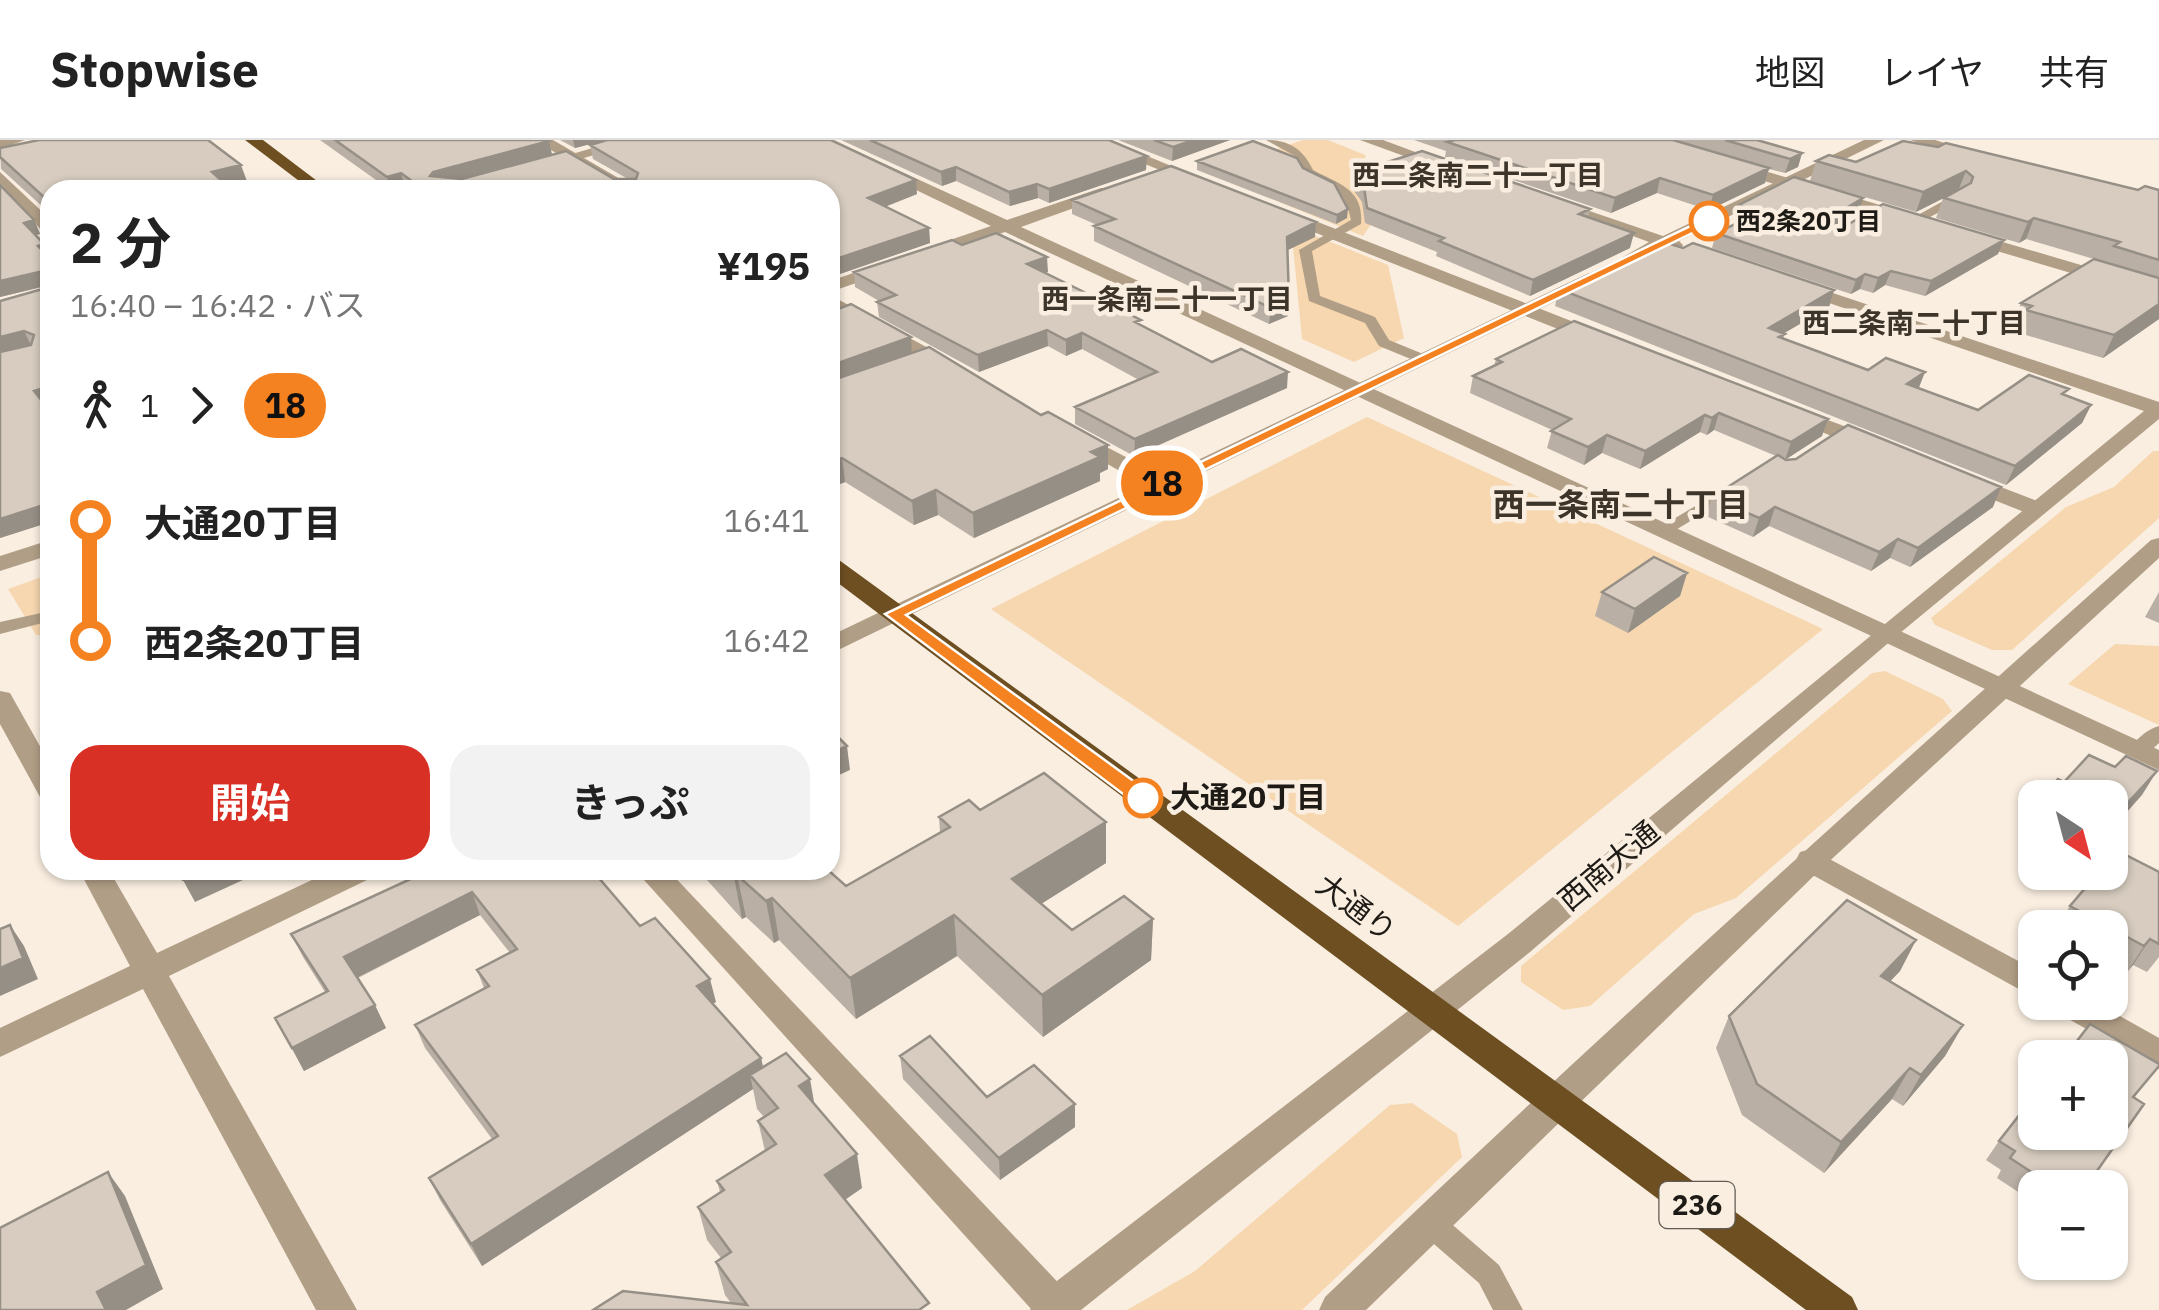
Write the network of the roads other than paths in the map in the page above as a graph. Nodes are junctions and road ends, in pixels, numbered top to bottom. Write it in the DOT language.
graph roads {
  1 [pos="17,140"];
  2 [pos="253,140"];
  3 [pos="542,140"];
  4 [pos="638,140"];
  5 [pos="820,140"];
  6 [pos="1094,140"];
  7 [pos="1271,140"];
  8 [pos="1368,140"];
  9 [pos="1876,140"];
  10 [pos="1918,140"];
  11 [pos="0,144"];
  12 [pos="572,157"];
  13 [pos="1206,158"];
  14 [pos="1990,159"];
  15 [pos="1716,162"];
  16 [pos="1171,170"];
  17 [pos="518,171"];
  18 [pos="1460,172"];
  19 [pos="0,177"];
  20 [pos="307,180"];
  21 [pos="613,180"];
  22 [pos="1788,184"];
  23 [pos="1226,191"];
  24 [pos="1534,197"];
  25 [pos="1956,198"];
  26 [pos="1262,205"];
  27 [pos="40,219"];
  28 [pos="1913,221"];
  29 [pos="1004,225"];
  30 [pos="1932,226"];
  31 [pos="1951,232"];
  32 [pos="1334,234"];
  33 [pos="1664,242"];
  34 [pos="1692,251"];
  35 [pos="1778,280"];
  36 [pos="840,283"];
  37 [pos="2159,294"];
  38 [pos="840,307"];
  39 [pos="1525,309"];
  40 [pos="1613,344"];
  41 [pos="1423,359"];
  42 [pos="970,378"];
  43 [pos="1359,389"];
  44 [pos="1772,406"];
  45 [pos="2159,409"];
  46 [pos="1056,426"];
  47 [pos="1896,454"];
  48 [pos="1948,474"];
  49 [pos="1744,482"];
  50 [pos="1160,484"];
  51 [pos="2037,509"];
  52 [pos="1663,530"];
  53 [pos="40,550"];
  54 [pos="2156,551"];
  55 [pos="0,564"];
  56 [pos="840,573"];
  57 [pos="894,614"];
  58 [pos="40,618"];
  59 [pos="0,628"];
  60 [pos="1885,633"];
  61 [pos="840,641"];
  62 [pos="2003,688"];
  63 [pos="0,699"];
  64 [pos="2152,748"];
  65 [pos="40,772"];
  66 [pos="1812,860"];
  67 [pos="100,880"];
  68 [pos="339,880"];
  69 [pos="659,880"];
  70 [pos="149,970"];
  71 [pos="2018,975"];
  72 [pos="1431,1012"];
  73 [pos="2098,1020"];
  74 [pos="0,1043"];
  75 [pos="2159,1055"];
  76 [pos="1554,1100"];
  77 [pos="1430,1222"];
  78 [pos="1052,1308"];
  79 [pos="337,1310"];
  80 [pos="1339,1310"];
  81 [pos="1508,1310"];
  82 [pos="1838,1310"];
  1 -- 11 [label="street"];
  2 -- 20 [label="highway"];
  3 -- 12 [label="street"];
  4 -- 12 [label="street"];
  5 -- 29 [label="street"];
  6 -- 16 [label="street"];
  7 -- 32 [label="lane"];
  8 -- 18 [label="street"];
  9 -- 22 [label="street"];
  10 -- 14 [label="street"];
  12 -- 17 [label="street"];
  12 -- 21 [label="street"];
  13 -- 16 [label="street"];
  15 -- 22 [label="street"];
  16 -- 23 [label="street"];
  16 -- 29 [label="street"];
  19 -- 27 [label="street"];
  22 -- 28 [label="street"];
  22 -- 33 [label="street"];
  24 -- 33 [label="street"];
  25 -- 28 [label="lane"];
  26 -- 32 [label="street"];
  28 -- 30 [label="street"];
  29 -- 36 [label="street"];
  29 -- 43 [label="street"];
  31 -- 37 [label="street"];
  32 -- 39 [label="street"];
  32 -- 41 [label="lane"];
  33 -- 34 [label="street"];
  33 -- 39 [label="street"];
  35 -- 45 [label="street"];
  38 -- 42 [label="street"];
  39 -- 40 [label="street"];
  39 -- 41 [label="street"];
  41 -- 43 [label="street"];
  43 -- 50 [label="street"];
  43 -- 52 [label="street"];
  44 -- 47 [label="street"];
  45 -- 51 [label="street, 西南大通"];
  46 -- 50 [label="street"];
  48 -- 51 [label="street"];
  49 -- 52 [label="lane"];
  50 -- 57 [label="street"];
  51 -- 60 [label="street, 西南大通"];
  52 -- 60 [label="street"];
  53 -- 55 [label="street"];
  54 -- 62 [label="street"];
  56 -- 57 [label="highway, 大通り / 236"];
  57 -- 61 [label="street"];
  57 -- 72 [label="highway, 大通り / 236"];
  58 -- 59 [label="lane"];
  60 -- 62 [label="street"];
  60 -- 72 [label="street, 西南大通"];
  62 -- 64 [label="street"];
  62 -- 66 [label="street"];
  63 -- 65 [label="street"];
  66 -- 71 [label="street"];
  66 -- 76 [label="street"];
  67 -- 70 [label="street"];
  68 -- 70 [label="street"];
  69 -- 78 [label="street"];
  70 -- 74 [label="street"];
  70 -- 79 [label="street"];
  72 -- 76 [label="highway, 大通り / 236"];
  72 -- 78 [label="street, 西南大通"];
  73 -- 75 [label="street"];
  76 -- 77 [label="street"];
  76 -- 82 [label="highway, 大通り / 236"];
  77 -- 80 [label="street"];
  77 -- 81 [label="lane"];
}
